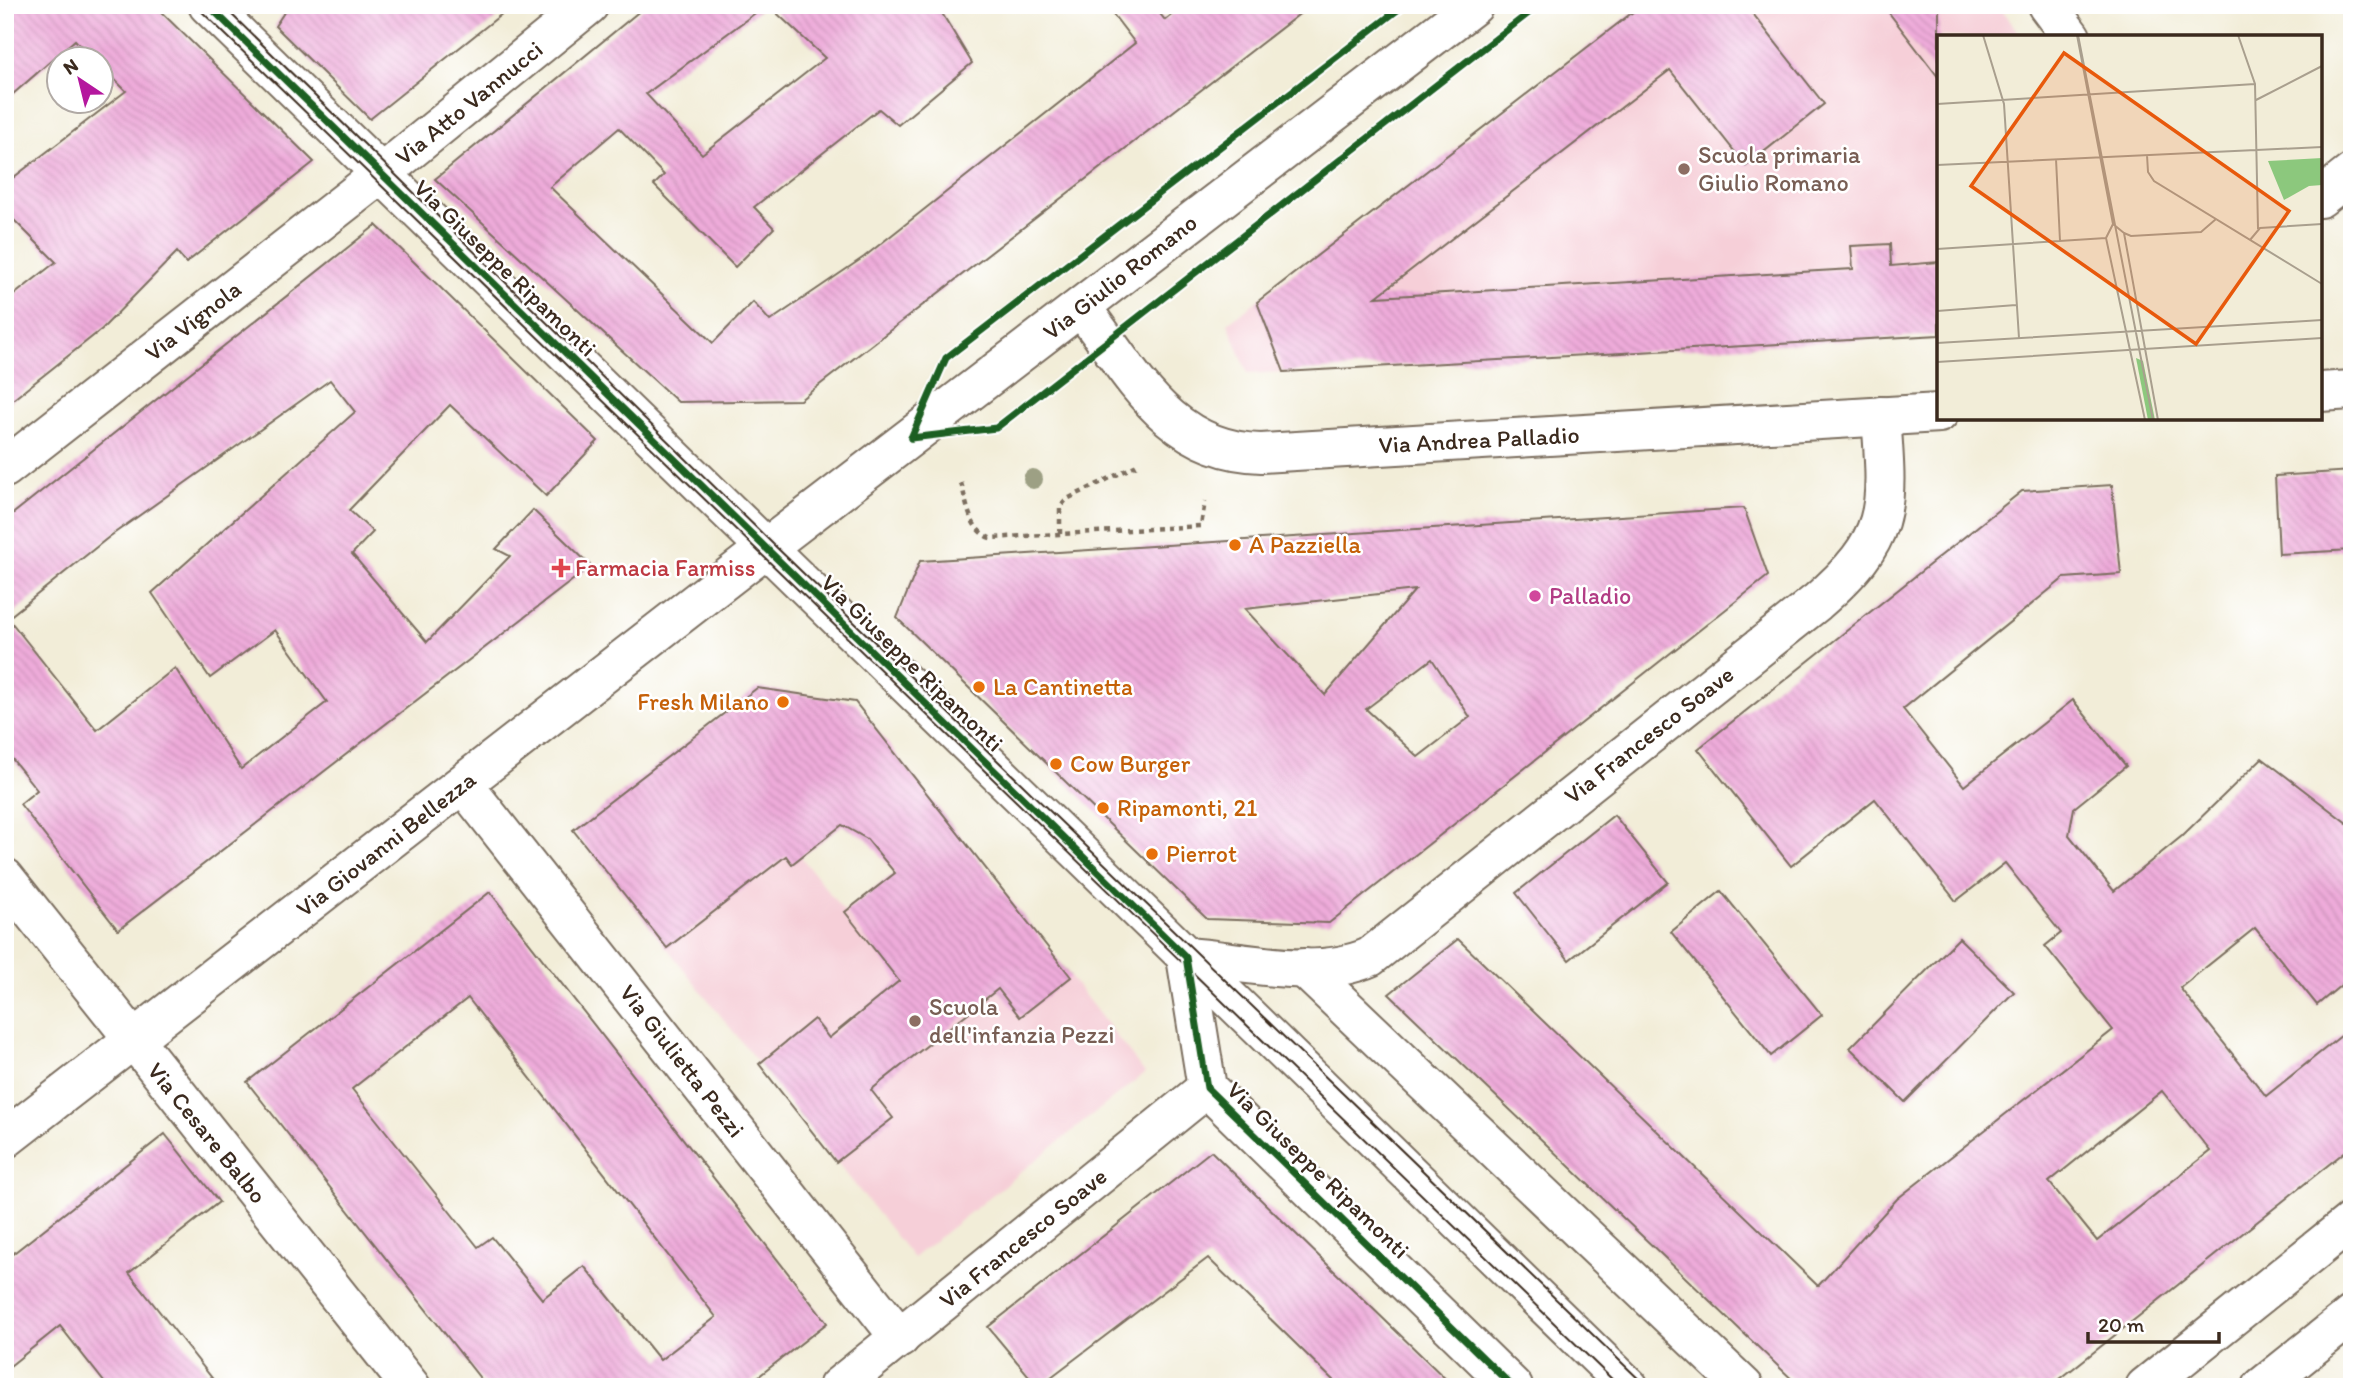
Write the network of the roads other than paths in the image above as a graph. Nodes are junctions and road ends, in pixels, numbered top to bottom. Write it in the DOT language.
graph roads {
  1 [pos="208,5"];
  2 [pos="589,5"];
  3 [pos="1475,5"];
  4 [pos="2047,5"];
  5 [pos="2070,35"];
  6 [pos="2352,173"];
  7 [pos="381,174"];
  8 [pos="2322,196"];
  9 [pos="1081,307"];
  10 [pos="2352,390"];
  11 [pos="2322,392"];
  12 [pos="1937,413"];
  13 [pos="1881,416"];
  14 [pos="5,468"];
  15 [pos="766,548"];
  16 [pos="463,784"];
  17 [pos="5,878"];
  18 [pos="1186,957"];
  19 [pos="1304,968"];
  20 [pos="132,1040"];
  21 [pos="1207,1088"];
  22 [pos="5,1139"];
  23 [pos="2352,1221"];
  24 [pos="2352,1315"];
  25 [pos="900,1338"];
  26 [pos="411,1387"];
  27 [pos="838,1387"];
  28 [pos="1513,1387"];
  29 [pos="1629,1387"];
  30 [pos="1744,1387"];
  31 [pos="2145,1387"];
  32 [pos="2262,1387"];
  1 -- 7 [label="street, Via Giuseppe Ripamonti"];
  2 -- 7 [label="street, Via Atto Vannucci"];
  3 -- 9 [label="street, Via Giulio Romano"];
  4 -- 5 [label="street"];
  6 -- 8 [label="street"];
  7 -- 14 [label="street, Via Vignola"];
  7 -- 15 [label="street, Via Giuseppe Ripamonti"];
  9 -- 13 [label="street, Via Andrea Palladio"];
  9 -- 15 [label="street, Via Giulio Romano"];
  10 -- 11 [label="street"];
  12 -- 13 [label="street, Via Andrea Palladio"];
  13 -- 19 [label="street, Via Francesco Soave"];
  15 -- 16 [label="street, Via Giovanni Bellezza"];
  15 -- 18 [label="street, Via Giuseppe Ripamonti"];
  16 -- 20 [label="street, Via Giovanni Bellezza"];
  16 -- 25 [label="street, Via Giulietta Pezzi"];
  17 -- 20 [label="street, Via Cesare Balbo"];
  18 -- 19 [label="street"];
  18 -- 21 [label="street, Via Giuseppe Ripamonti"];
  18 -- 29 [label="street, Via Giuseppe Ripamonti"];
  19 -- 30 [label="street"];
  20 -- 22 [label="street, Via Giovanni Bellezza"];
  20 -- 26 [label="street, Via Cesare Balbo"];
  21 -- 25 [label="street, Via Francesco Soave"];
  21 -- 28 [label="street, Via Giuseppe Ripamonti"];
  23 -- 31 [label="street"];
  24 -- 32 [label="street"];
  25 -- 27 [label="street, Via Francesco Soave"];
}
